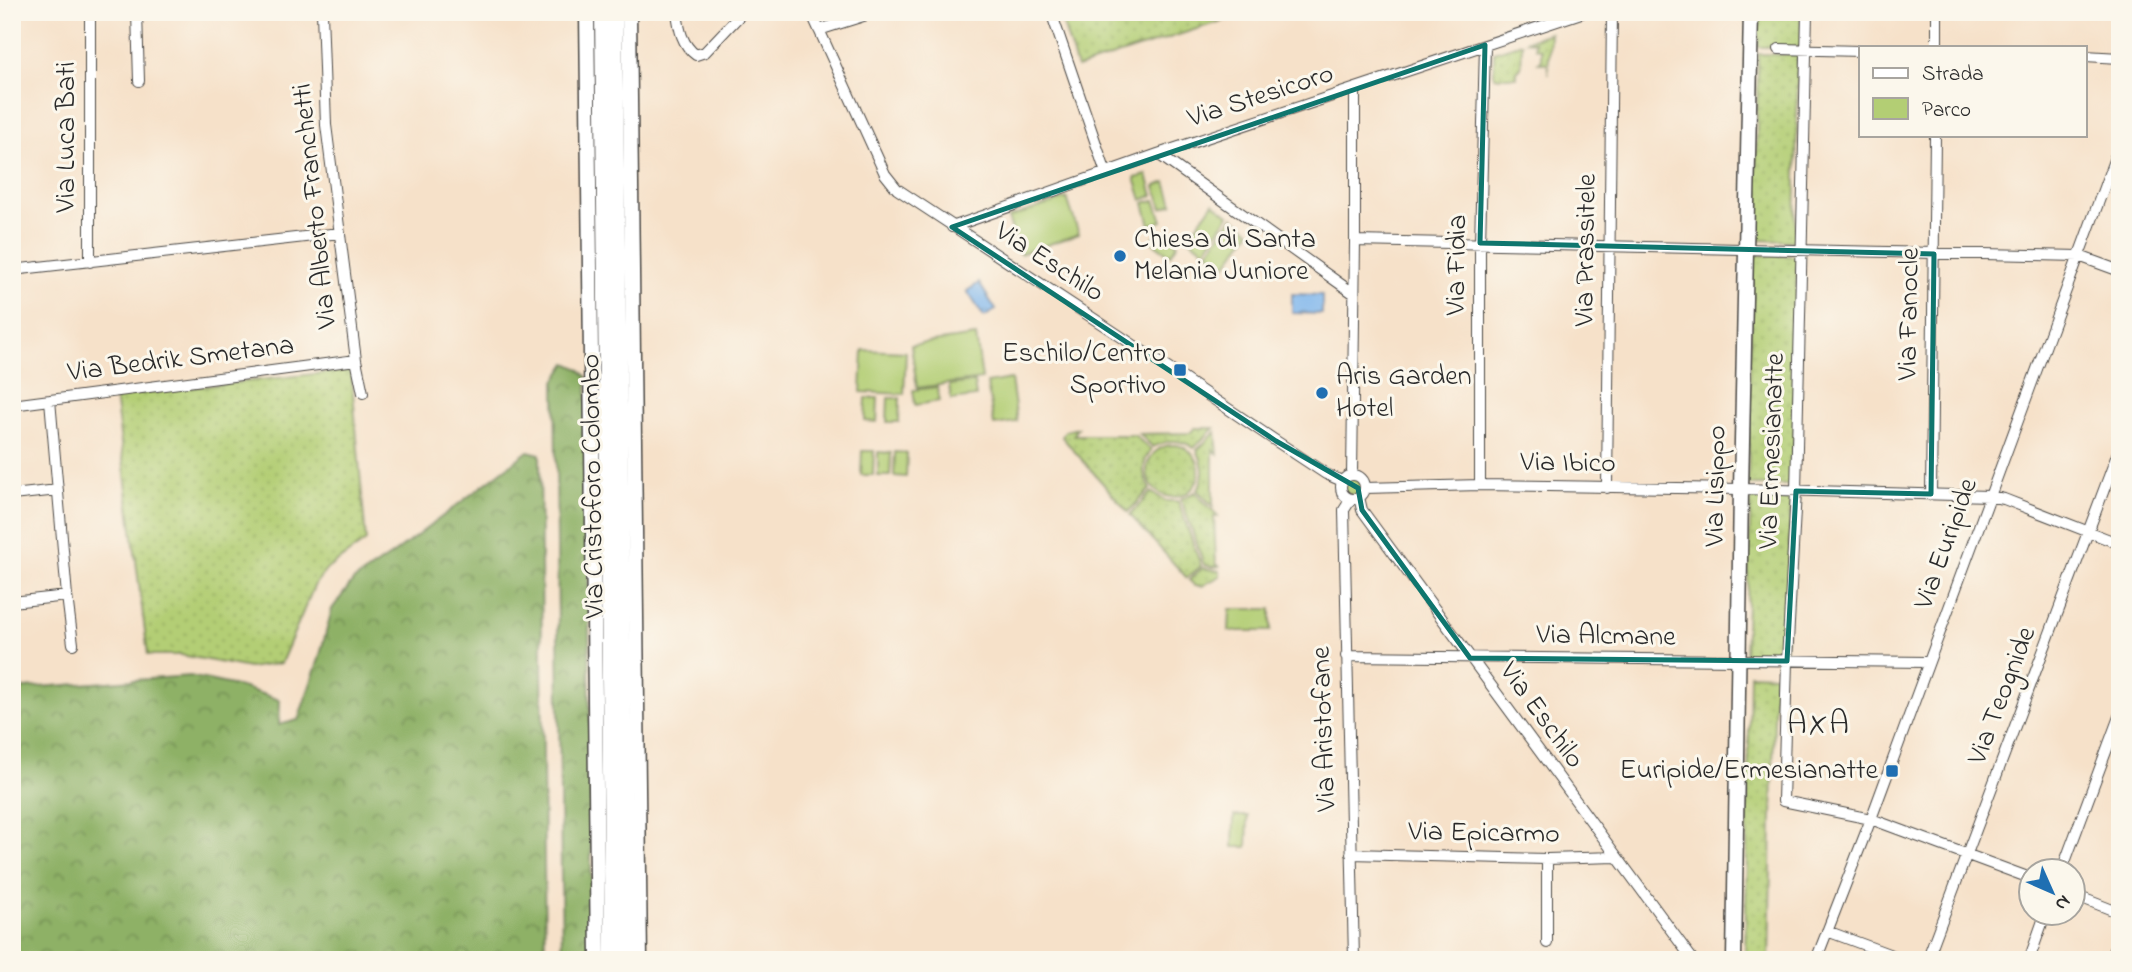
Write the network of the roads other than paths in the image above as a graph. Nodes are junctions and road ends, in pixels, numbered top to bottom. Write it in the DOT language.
graph roads {
  1 [pos="90,12"];
  2 [pos="137,12"];
  3 [pos="322,12"];
  4 [pos="587,12"];
  5 [pos="603,12"];
  6 [pos="614,12"];
  7 [pos="629,12"];
  8 [pos="677,12"];
  9 [pos="811,12"];
  10 [pos="876,12"];
  11 [pos="1051,12"];
  12 [pos="1584,12"];
  13 [pos="1612,12"];
  14 [pos="1751,12"];
  15 [pos="1807,12"];
  16 [pos="1937,12"];
  17 [pos="741,14"];
  18 [pos="819,30"];
  19 [pos="1485,45"];
  20 [pos="1937,46"];
  21 [pos="1779,49"];
  22 [pos="1807,50"];
  23 [pos="1859,51"];
  24 [pos="2086,56"];
  25 [pos="2120,58"];
  26 [pos="139,81"];
  27 [pos="1355,90"];
  28 [pos="1936,136"];
  29 [pos="2120,144"];
  30 [pos="1158,154"];
  31 [pos="1106,173"];
  32 [pos="952,227"];
  33 [pos="340,233"];
  34 [pos="1355,241"];
  35 [pos="1480,243"];
  36 [pos="1609,246"];
  37 [pos="1747,249"];
  38 [pos="1803,250"];
  39 [pos="1934,254"];
  40 [pos="2079,256"];
  41 [pos="90,261"];
  42 [pos="12,270"];
  43 [pos="2120,271"];
  44 [pos="1353,293"];
  45 [pos="356,360"];
  46 [pos="363,393"];
  47 [pos="50,400"];
  48 [pos="12,405"];
  49 [pos="2120,447"];
  50 [pos="1352,475"];
  51 [pos="1342,481"];
  52 [pos="1480,485"];
  53 [pos="1607,488"];
  54 [pos="1741,489"];
  55 [pos="58,490"];
  56 [pos="1796,491"];
  57 [pos="1931,494"];
  58 [pos="12,495"];
  59 [pos="1359,495"];
  60 [pos="1989,496"];
  61 [pos="2088,533"];
  62 [pos="2120,544"];
  63 [pos="67,596"];
  64 [pos="12,602"];
  65 [pos="73,643"];
  66 [pos="1346,656"];
  67 [pos="1470,658"];
  68 [pos="1787,661"];
  69 [pos="1739,662"];
  70 [pos="1928,662"];
  71 [pos="2120,714"];
  72 [pos="1871,820"];
  73 [pos="1352,854"];
  74 [pos="1968,854"];
  75 [pos="2067,856"];
  76 [pos="1616,857"];
  77 [pos="1547,859"];
  78 [pos="2016,872"];
  79 [pos="2086,899"];
  80 [pos="2120,912"];
  81 [pos="2041,926"];
  82 [pos="1827,931"];
  83 [pos="2120,935"];
  84 [pos="1547,943"];
  85 [pos="598,960"];
  86 [pos="612,960"];
  87 [pos="626,960"];
  88 [pos="640,960"];
  89 [pos="1354,960"];
  90 [pos="1693,960"];
  91 [pos="1734,960"];
  92 [pos="1816,960"];
  93 [pos="1904,960"];
  94 [pos="1927,960"];
  95 [pos="2029,960"];
  96 [pos="2110,960"];
  1 -- 41 [label="street, Via Luca Bati"];
  2 -- 26 [label="street"];
  3 -- 33 [label="street, Via Alberto Franchetti"];
  4 -- 85 [label="street, Via Cristoforo Colombo"];
  5 -- 86 [label="main road, Via Cristoforo Colombo"];
  6 -- 87 [label="main road, Via Cristoforo Colombo"];
  7 -- 88 [label="street, Via Cristoforo Colombo"];
  8 -- 17 [label="street"];
  9 -- 18 [label="street, Via Eschilo"];
  10 -- 18 [label="street"];
  11 -- 31 [label="street"];
  12 -- 19 [label="street, Via Stesicoro"];
  13 -- 36 [label="street, Via Prassitele"];
  14 -- 37 [label="street, Via Lisippo"];
  15 -- 22 [label="street, Via Ermesianatte"];
  16 -- 20 [label="street"];
  18 -- 32 [label="street, Via Eschilo"];
  19 -- 27 [label="street, Via Stesicoro"];
  19 -- 35 [label="street, Via Fidia"];
  21 -- 22 [label="street"];
  22 -- 23 [label="street"];
  22 -- 38 [label="street, Via Ermesianatte"];
  24 -- 25 [label="street"];
  27 -- 30 [label="street, Via Stesicoro"];
  27 -- 34 [label="street"];
  28 -- 39 [label="street, Via Fanocle"];
  29 -- 40 [label="street, Via Euripide"];
  30 -- 31 [label="street, Via Stesicoro"];
  30 -- 44 [label="street"];
  31 -- 32 [label="street, Via Stesicoro"];
  32 -- 51 [label="street, Via Eschilo"];
  33 -- 41 [label="street"];
  33 -- 45 [label="street, Via Alberto Franchetti"];
  34 -- 35 [label="street"];
  34 -- 44 [label="street"];
  35 -- 36 [label="street"];
  35 -- 52 [label="street, Via Fidia"];
  36 -- 37 [label="street"];
  36 -- 53 [label="street, Via Prassitele"];
  37 -- 38 [label="street"];
  37 -- 54 [label="street, Via Lisippo"];
  38 -- 39 [label="street"];
  38 -- 56 [label="street, Via Ermesianatte"];
  39 -- 40 [label="street"];
  39 -- 57 [label="street, Via Fanocle"];
  40 -- 43 [label="street"];
  40 -- 60 [label="street, Via Euripide"];
  41 -- 42 [label="street"];
  44 -- 50 [label="street"];
  45 -- 46 [label="street, Via Alberto Franchetti"];
  45 -- 47 [label="street, Via Bedrik Smetana"];
  47 -- 48 [label="street, Via Bedrik Smetana"];
  47 -- 55 [label="street"];
  49 -- 61 [label="street, Via Teognide"];
  50 -- 51 [label="street"];
  50 -- 59 [label="street"];
  51 -- 59 [label="street"];
  52 -- 53 [label="street, Via Ibico"];
  52 -- 59 [label="street, Via Ibico"];
  53 -- 54 [label="street, Via Ibico"];
  54 -- 56 [label="street, Via Ibico"];
  54 -- 69 [label="street, Via Lisippo"];
  55 -- 58 [label="street"];
  55 -- 63 [label="street"];
  56 -- 57 [label="street, Via Ibico"];
  56 -- 68 [label="street, Via Ermesianatte"];
  57 -- 60 [label="street, Via Ibico"];
  59 -- 66 [label="street, Via Aristofane"];
  59 -- 67 [label="street, Via Eschilo"];
  60 -- 61 [label="street, Via Ibico"];
  60 -- 70 [label="street, Via Euripide"];
  61 -- 62 [label="street, Via Ibico"];
  61 -- 74 [label="street, Via Teognide"];
  63 -- 64 [label="street"];
  63 -- 65 [label="street"];
  66 -- 67 [label="street, Via Alcmane"];
  66 -- 73 [label="street, Via Aristofane"];
  67 -- 69 [label="street, Via Alcmane"];
  67 -- 76 [label="street, Via Eschilo"];
  68 -- 69 [label="street, Via Alcmane"];
  68 -- 70 [label="street, Via Alcmane"];
  68 -- 72 [label="street, Via Ermesianatte"];
  69 -- 91 [label="street, Via Lisippo"];
  70 -- 72 [label="street, Via Euripide"];
  71 -- 75 [label="street"];
  72 -- 74 [label="street"];
  72 -- 82 [label="street, Via Euripide"];
  73 -- 77 [label="street, Via Epicarmo"];
  73 -- 89 [label="street, Via Aristofane"];
  74 -- 78 [label="street"];
  74 -- 94 [label="street, Via Teognide"];
  76 -- 77 [label="street, Via Epicarmo"];
  76 -- 90 [label="street, Via Eschilo"];
  77 -- 84 [label="street"];
  79 -- 80 [label="street"];
  81 -- 95 [label="street"];
  82 -- 92 [label="street, Via Euripide"];
  82 -- 93 [label="street"];
  83 -- 96 [label="street"];
}
